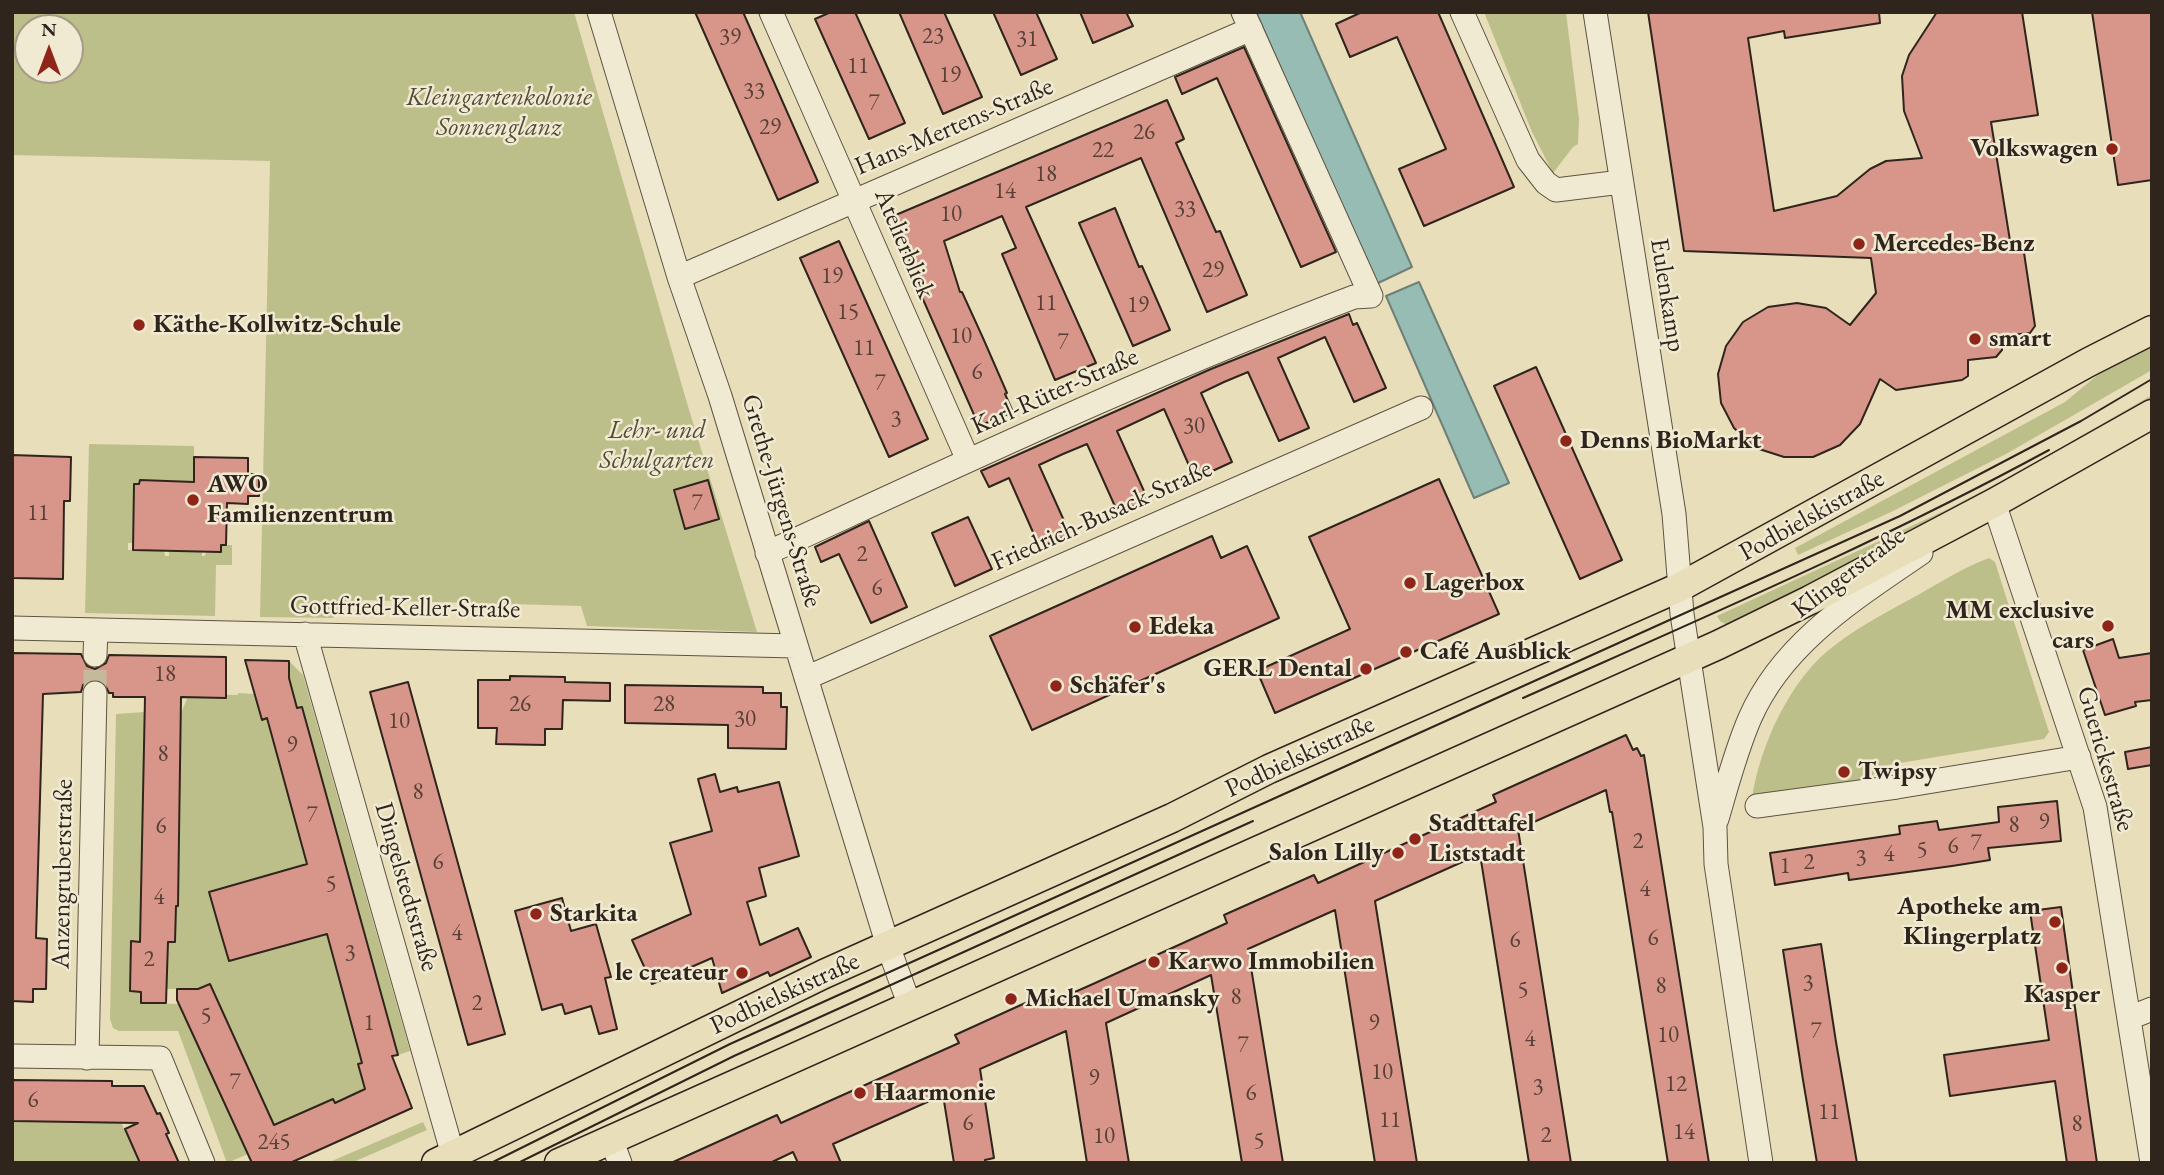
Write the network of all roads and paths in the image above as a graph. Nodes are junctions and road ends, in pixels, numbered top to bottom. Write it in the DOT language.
graph roads {
  1 [pos="599,12"];
  2 [pos="771,12"];
  3 [pos="1462,12"];
  4 [pos="1595,12"];
  5 [pos="1247,21"];
  6 [pos="1621,182"];
  7 [pos="855,200"];
  8 [pos="679,277"];
  9 [pos="2152,330"];
  10 [pos="1421,408"];
  11 [pos="2152,414"];
  12 [pos="968,460"];
  13 [pos="1994,503"];
  14 [pos="767,553"];
  15 [pos="1680,587"];
  16 [pos="12,628"];
  17 [pos="96,630"];
  18 [pos="304,634"];
  19 [pos="796,646"];
  20 [pos="95,654"];
  21 [pos="1690,658"];
  22 [pos="806,678"];
  23 [pos="95,693"];
  24 [pos="2079,757"];
  25 [pos="1757,806"];
  26 [pos="1715,827"];
  27 [pos="888,946"];
  28 [pos="910,1006"];
  29 [pos="2152,1009"];
  30 [pos="2129,1018"];
  31 [pos="12,1056"];
  32 [pos="87,1058"];
  33 [pos="616,1151"];
  34 [pos="445,1159"];
  35 [pos="203,1163"];
  36 [pos="559,1163"];
  37 [pos="1761,1163"];
  38 [pos="2151,1163"];
  1 -- 8 [label="street, Grethe-Jürgens-Straße"];
  2 -- 7 [label="street, Atelierblick"];
  3 -- 6 [label="street"];
  4 -- 6 [label="street, Eulenkamp"];
  5 -- 7 [label="street, Hans-Mertens-Straße"];
  5 -- 12 [label="street, Karl-Rüter-Straße"];
  6 -- 15 [label="street, Eulenkamp"];
  7 -- 8 [label="street, Hans-Mertens-Straße"];
  7 -- 12 [label="street, Atelierblick"];
  8 -- 14 [label="street, Grethe-Jürgens-Straße"];
  9 -- 15 [label="main road, Podbielskistraße"];
  10 -- 22 [label="street, Friedrich-Busack-Straße"];
  11 -- 13 [label="main road"];
  12 -- 14 [label="street, Karl-Rüter-Straße"];
  13 -- 21 [label="main road"];
  13 -- 24 [label="street, Guerickestraße"];
  13 -- 26 [label="street, Klingerstraße"];
  14 -- 19 [label="street, Grethe-Jürgens-Straße"];
  15 -- 21 [label="street, Klingerstraße"];
  15 -- 27 [label="main road, Podbielskistraße"];
  16 -- 17 [label="street, Gottfried-Keller-Straße"];
  17 -- 18 [label="street, Gottfried-Keller-Straße"];
  17 -- 20 [label="street"];
  18 -- 19 [label="street, Gottfried-Keller-Straße"];
  18 -- 34 [label="street, Dingelstedtstraße"];
  19 -- 22 [label="street, Grethe-Jürgens-Straße"];
  21 -- 26 [label="street, Klingerstraße"];
  21 -- 28 [label="main road"];
  22 -- 27 [label="street, Grethe-Jürgens-Straße"];
  23 -- 32 [label="street, Anzengruberstraße"];
  24 -- 25 [label="street"];
  24 -- 30 [label="street, Guerickestraße"];
  26 -- 37 [label="street, Klingerstraße"];
  27 -- 28 [label="street, Grethe-Jürgens-Straße"];
  27 -- 34 [label="main road, Podbielskistraße"];
  28 -- 33 [label="main road"];
  29 -- 30 [label="street"];
  30 -- 38 [label="street, Guerickestraße"];
  31 -- 32 [label="street"];
  32 -- 35 [label="street"];
  33 -- 36 [label="main road"];
}
